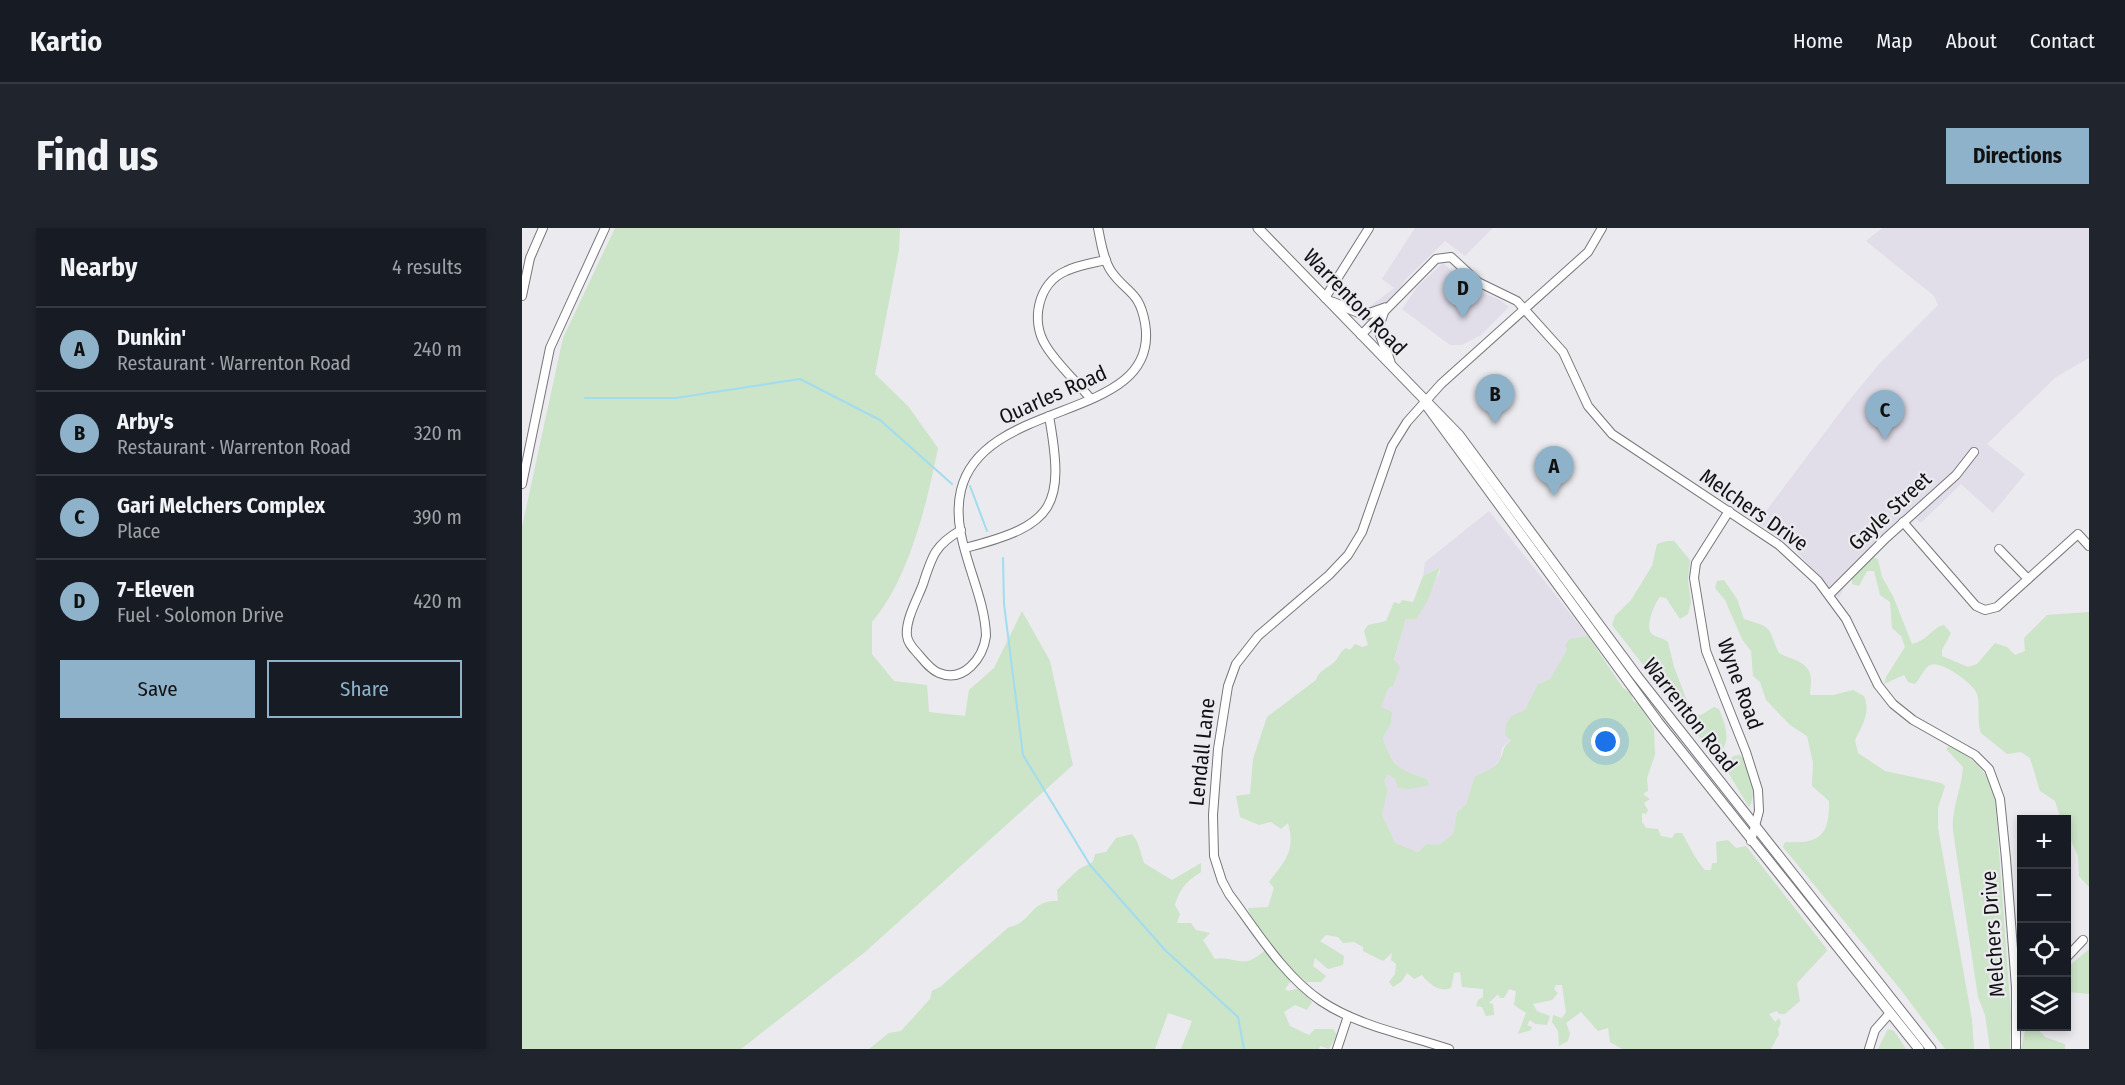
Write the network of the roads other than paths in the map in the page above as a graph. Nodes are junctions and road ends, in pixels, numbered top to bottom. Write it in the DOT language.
graph roads {
  1 [pos="543,228"];
  2 [pos="604,228"];
  3 [pos="1098,228"];
  4 [pos="1258,228"];
  5 [pos="1369,228"];
  6 [pos="1602,228"];
  7 [pos="1106,260"];
  8 [pos="522,296"];
  9 [pos="1326,299"];
  10 [pos="1385,308"];
  11 [pos="1524,310"];
  12 [pos="1361,335"];
  13 [pos="1391,367"];
  14 [pos="1090,398"];
  15 [pos="1424,402"];
  16 [pos="1049,416"];
  17 [pos="1974,453"];
  18 [pos="522,484"];
  19 [pos="1729,511"];
  20 [pos="1904,522"];
  21 [pos="961,530"];
  22 [pos="2089,546"];
  23 [pos="965,548"];
  24 [pos="1999,549"];
  25 [pos="2028,579"];
  26 [pos="1830,594"];
  27 [pos="1755,828"];
  28 [pos="1751,841"];
  29 [pos="2083,940"];
  30 [pos="2071,954"];
  31 [pos="2017,959"];
  32 [pos="2018,977"];
  33 [pos="1890,1013"];
  34 [pos="1348,1016"];
  35 [pos="1337,1049"];
  36 [pos="1449,1049"];
  37 [pos="1869,1049"];
  38 [pos="1919,1049"];
  39 [pos="1931,1049"];
  40 [pos="2016,1049"];
  1 -- 8 [label="street"];
  2 -- 18 [label="street"];
  3 -- 7 [label="street, Quarles Road"];
  4 -- 9 [label="main road, Warrenton Road"];
  5 -- 9 [label="street"];
  6 -- 11 [label="street, Lendall Lane"];
  7 -- 14 [label="street, Quarles Road"];
  7 -- 14 [label="street"];
  9 -- 10 [label="main road"];
  9 -- 12 [label="main road, Warrenton Road"];
  10 -- 11 [label="street, Melchers Drive"];
  10 -- 12 [label="street"];
  10 -- 13 [label="main road"];
  11 -- 15 [label="street, Lendall Lane"];
  11 -- 19 [label="street, Melchers Drive"];
  12 -- 13 [label="main road, Warrenton Road"];
  13 -- 15 [label="main road, Warrenton Road"];
  14 -- 16 [label="street, Quarles Road"];
  15 -- 27 [label="main road, Warrenton Road"];
  15 -- 28 [label="main road, Warrenton Road"];
  15 -- 34 [label="street, Lendall Lane"];
  16 -- 21 [label="street, Quarles Road"];
  16 -- 23 [label="street"];
  17 -- 20 [label="street, Gayle Street"];
  19 -- 26 [label="street, Melchers Drive"];
  19 -- 27 [label="street, Wyne Road"];
  20 -- 25 [label="street"];
  20 -- 26 [label="street, Gayle Street"];
  21 -- 23 [label="street, Quarles Road"];
  21 -- 23 [label="street, Quarles Road"];
  22 -- 25 [label="street"];
  24 -- 25 [label="street"];
  26 -- 31 [label="street, Melchers Drive"];
  27 -- 28 [label="street, Wyne Road"];
  27 -- 39 [label="main road, Warrenton Road"];
  28 -- 33 [label="main road, Warrenton Road"];
  29 -- 30 [label="street"];
  32 -- 40 [label="street, Melchers Drive"];
  33 -- 37 [label="street"];
  33 -- 38 [label="main road, Warrenton Road"];
  34 -- 35 [label="street"];
  34 -- 36 [label="street, Lendall Lane"];
}
